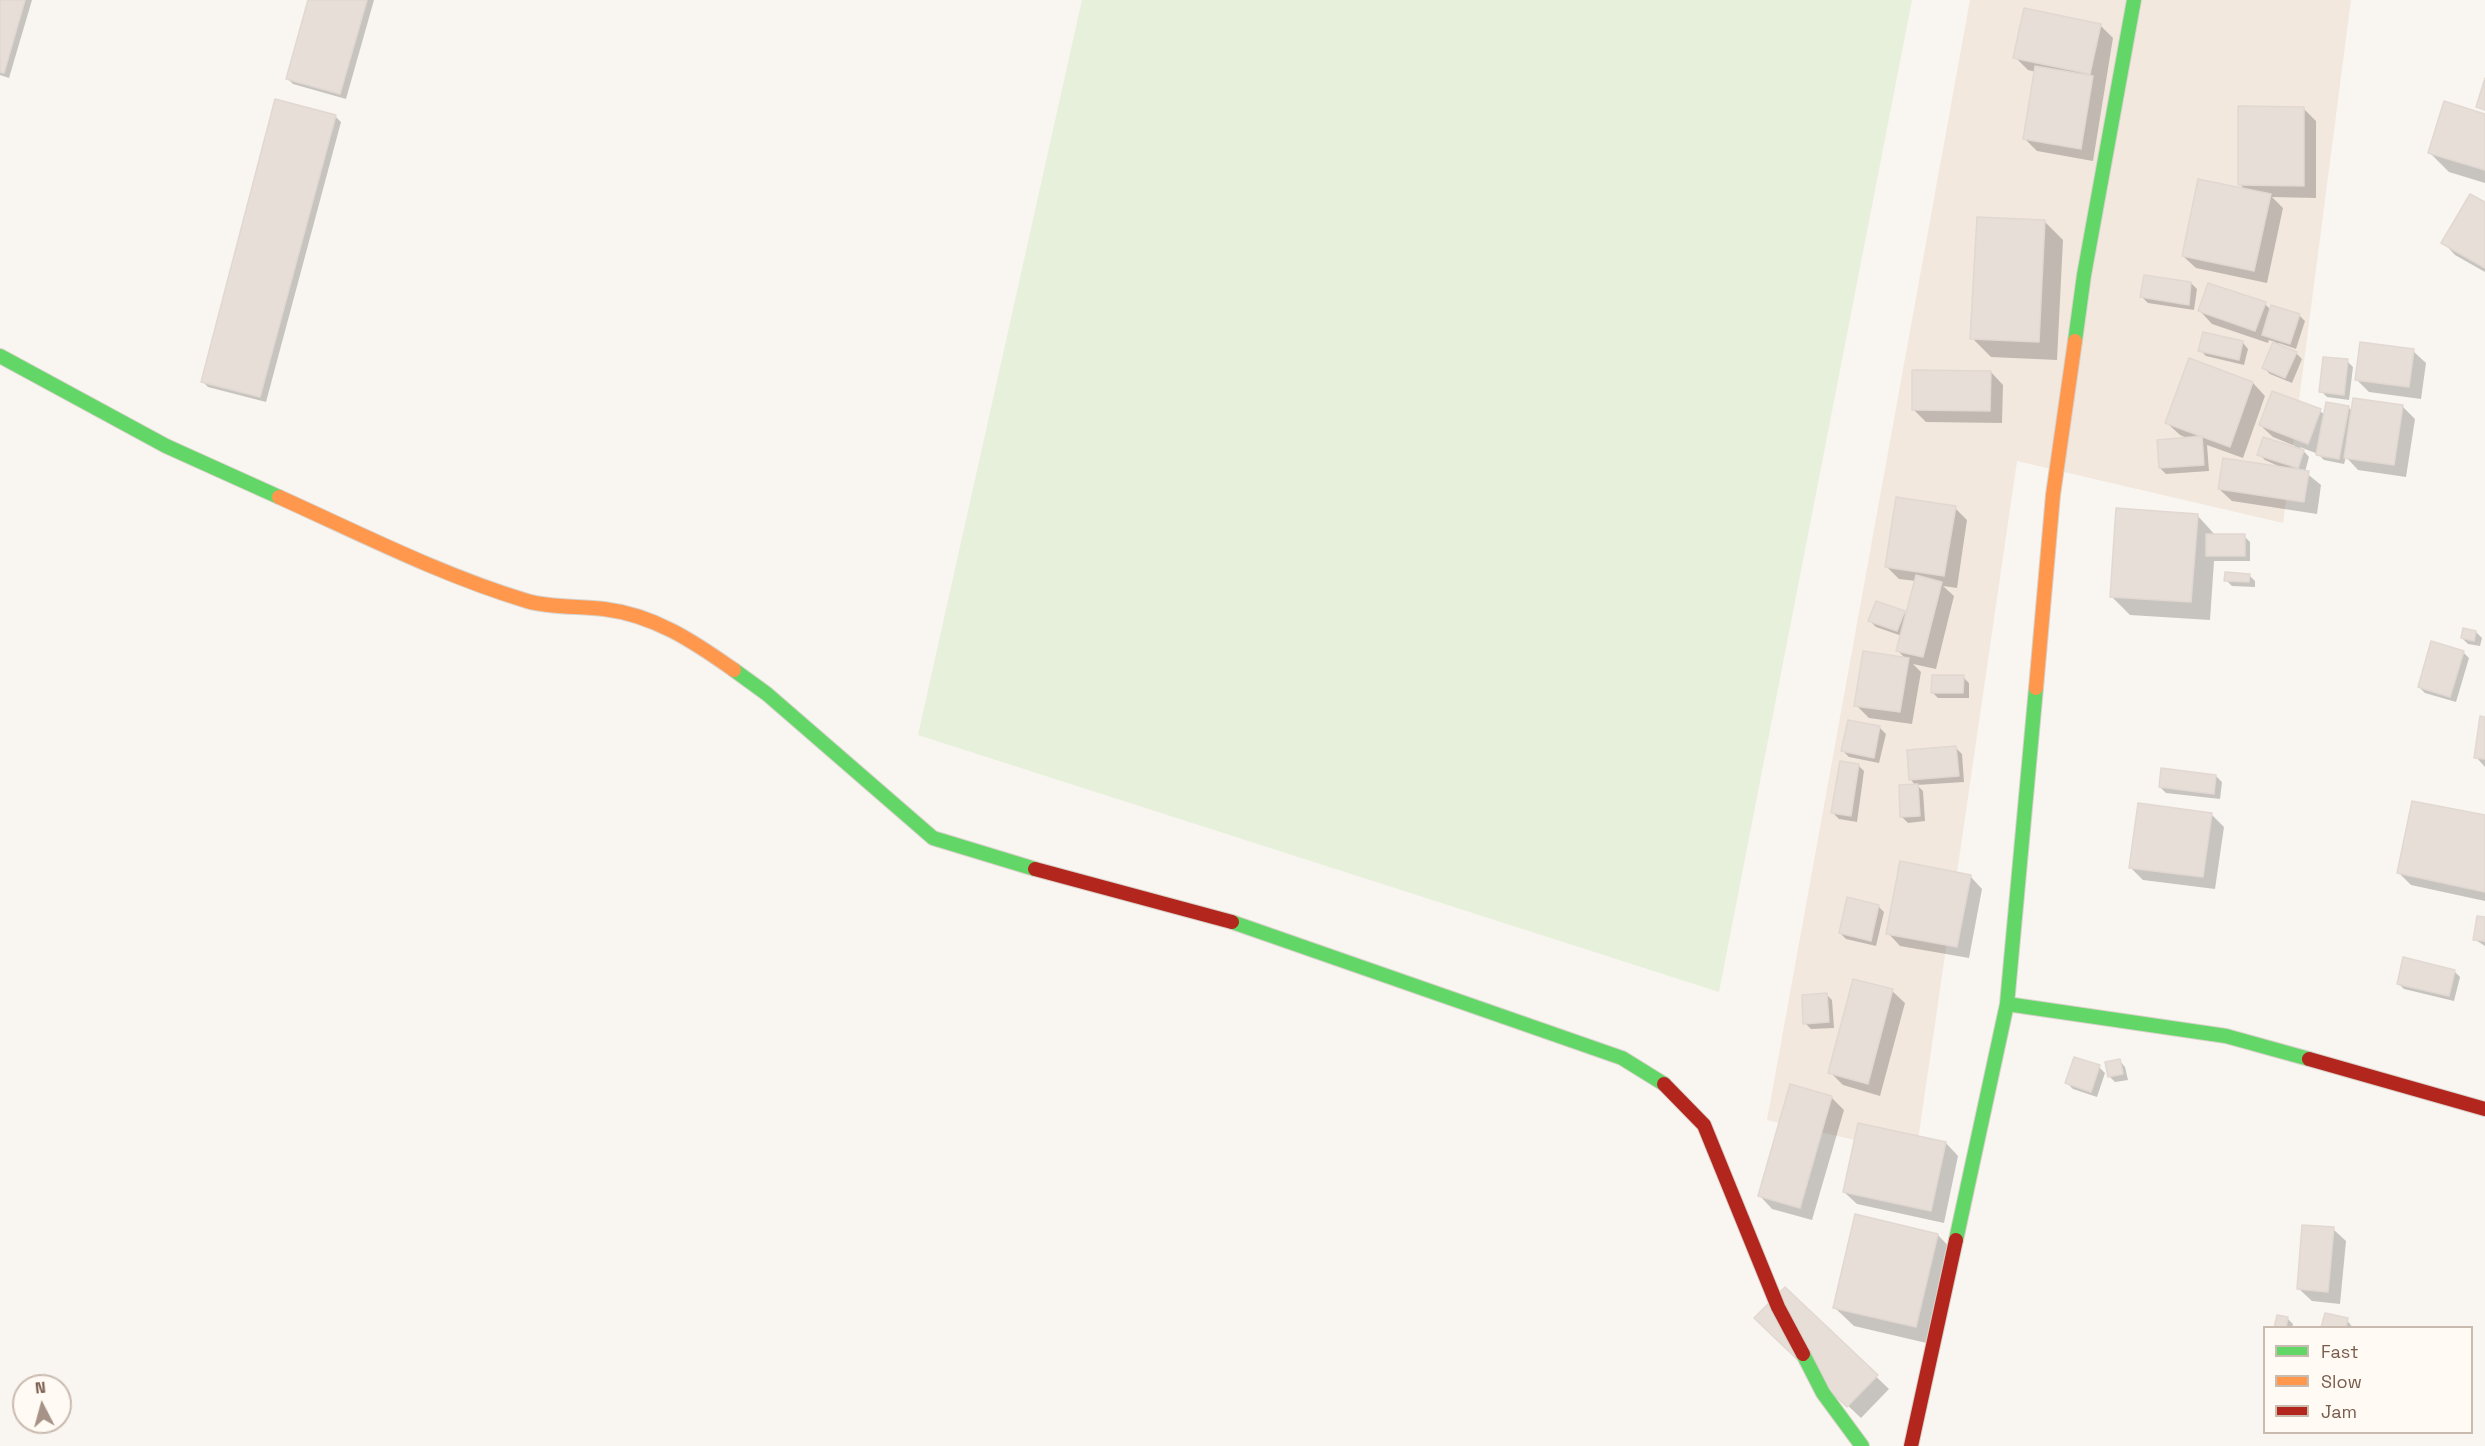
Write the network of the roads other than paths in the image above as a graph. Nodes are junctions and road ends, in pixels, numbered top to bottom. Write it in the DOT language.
graph roads {
  1 [pos="2134,0"];
  2 [pos="0,356"];
  3 [pos="2007,1004"];
  4 [pos="2485,1109"];
  5 [pos="1862,1446"];
  6 [pos="1911,1446"];
  1 -- 3 [label="street"];
  2 -- 5 [label="street"];
  3 -- 4 [label="street"];
  3 -- 6 [label="street"];
}
